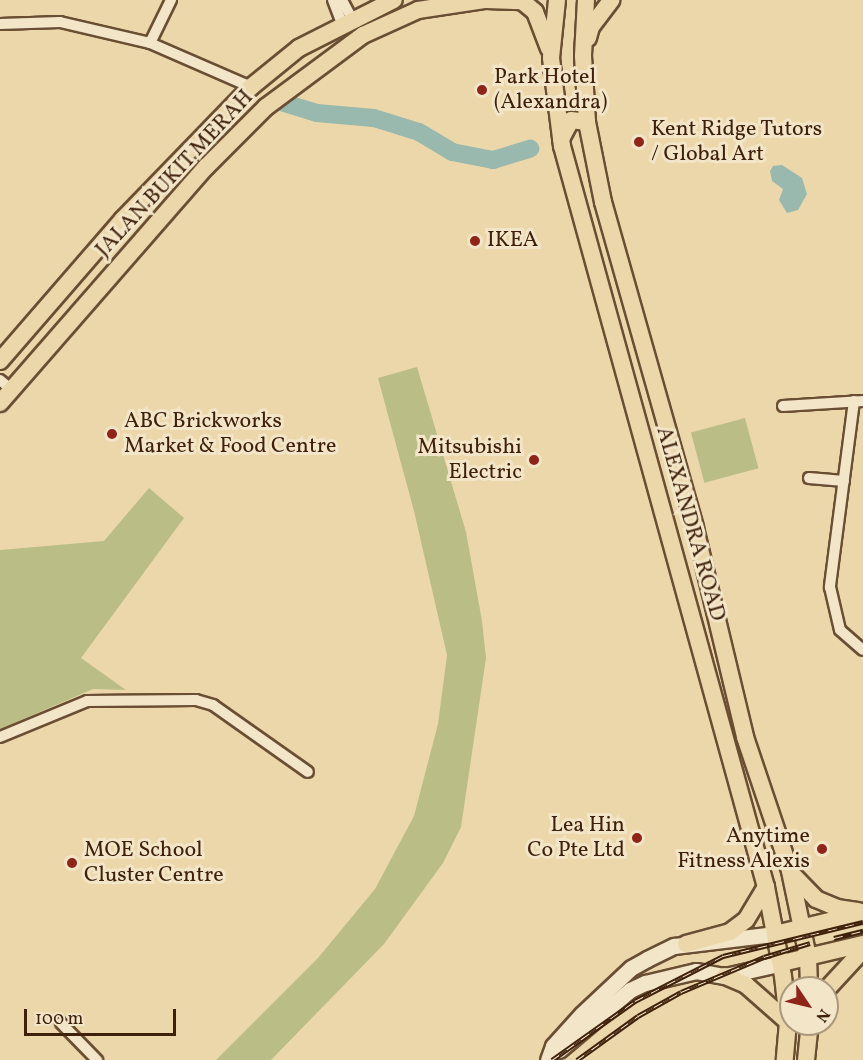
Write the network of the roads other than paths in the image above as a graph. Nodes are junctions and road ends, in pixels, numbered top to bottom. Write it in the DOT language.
graph roads {
  1 [pos="171,0"];
  2 [pos="333,0"];
  3 [pos="342,0"];
  4 [pos="394,0"];
  5 [pos="485,0"];
  6 [pos="557,0"];
  7 [pos="586,0"];
  8 [pos="611,0"];
  9 [pos="347,21"];
  10 [pos="0,24"];
  11 [pos="150,43"];
  12 [pos="583,56"];
  13 [pos="551,58"];
  14 [pos="251,87"];
  15 [pos="587,122"];
  16 [pos="561,139"];
  17 [pos="165,174"];
  18 [pos="184,192"];
  19 [pos="0,362"];
  20 [pos="6,385"];
  21 [pos="859,401"];
  22 [pos="0,403"];
  23 [pos="783,406"];
  24 [pos="809,478"];
  25 [pos="844,481"];
  26 [pos="863,650"];
  27 [pos="0,737"];
  28 [pos="745,737"];
  29 [pos="725,744"];
  30 [pos="308,772"];
  31 [pos="790,871"];
  32 [pos="766,887"];
  33 [pos="863,912"];
  34 [pos="802,927"];
  35 [pos="775,934"];
  36 [pos="687,944"];
  37 [pos="863,944"];
  38 [pos="863,950"];
  39 [pos="808,957"];
  40 [pos="782,963"];
  41 [pos="725,976"];
  42 [pos="783,976"];
  43 [pos="809,976"];
  44 [pos="839,976"];
  45 [pos="779,1014"];
  46 [pos="61,1023"];
  47 [pos="787,1036"];
  48 [pos="809,1036"];
  49 [pos="98,1060"];
  50 [pos="548,1060"];
  51 [pos="785,1060"];
  52 [pos="806,1060"];
  1 -- 11 [label="street"];
  2 -- 9 [label="street"];
  3 -- 9 [label="street"];
  4 -- 9 [label="main road, JALAN BUKIT MERAH"];
  5 -- 13 [label="main road, JALAN BUKIT MERAH"];
  5 -- 18 [label="main road, JALAN BUKIT MERAH"];
  6 -- 13 [label="main road, ALEXANDRA ROAD"];
  7 -- 12 [label="main road, ALEXANDRA ROAD"];
  8 -- 12 [label="main road"];
  9 -- 14 [label="main road, JALAN BUKIT MERAH"];
  10 -- 11 [label="street"];
  11 -- 14 [label="street"];
  12 -- 15 [label="main road, ALEXANDRA ROAD"];
  13 -- 16 [label="main road, ALEXANDRA ROAD"];
  14 -- 17 [label="main road, JALAN BUKIT MERAH"];
  15 -- 16 [label="main road"];
  15 -- 28 [label="main road, ALEXANDRA ROAD"];
  16 -- 29 [label="main road, ALEXANDRA ROAD"];
  17 -- 18 [label="main road"];
  17 -- 19 [label="main road, JALAN BUKIT MERAH"];
  18 -- 20 [label="main road, JALAN BUKIT MERAH"];
  20 -- 22 [label="main road, JALAN BUKIT MERAH"];
  21 -- 23 [label="street"];
  21 -- 25 [label="street"];
  24 -- 25 [label="street"];
  25 -- 26 [label="street"];
  27 -- 30 [label="street"];
  28 -- 29 [label="main road"];
  28 -- 31 [label="main road, ALEXANDRA ROAD"];
  29 -- 32 [label="main road, ALEXANDRA ROAD"];
  31 -- 33 [label="main road"];
  31 -- 34 [label="main road, ALEXANDRA ROAD"];
  32 -- 35 [label="main road, ALEXANDRA ROAD"];
  32 -- 36 [label="main road"];
  33 -- 34 [label="main road"];
  34 -- 35 [label="main road"];
  34 -- 39 [label="main road, ALEXANDRA ROAD"];
  35 -- 36 [label="street"];
  35 -- 40 [label="main road, ALEXANDRA ROAD"];
  36 -- 50 [label="street"];
  37 -- 39 [label="main road"];
  38 -- 44 [label="main road"];
  39 -- 40 [label="main road"];
  39 -- 43 [label="main road, ALEXANDRA ROAD"];
  40 -- 41 [label="street"];
  40 -- 42 [label="main road, ALEXANDRA ROAD"];
  41 -- 45 [label="main road"];
  41 -- 50 [label="street"];
  46 -- 49 [label="street"];
  47 -- 51 [label="main road, ALEXANDRA ROAD"];
  48 -- 52 [label="main road"];
}
